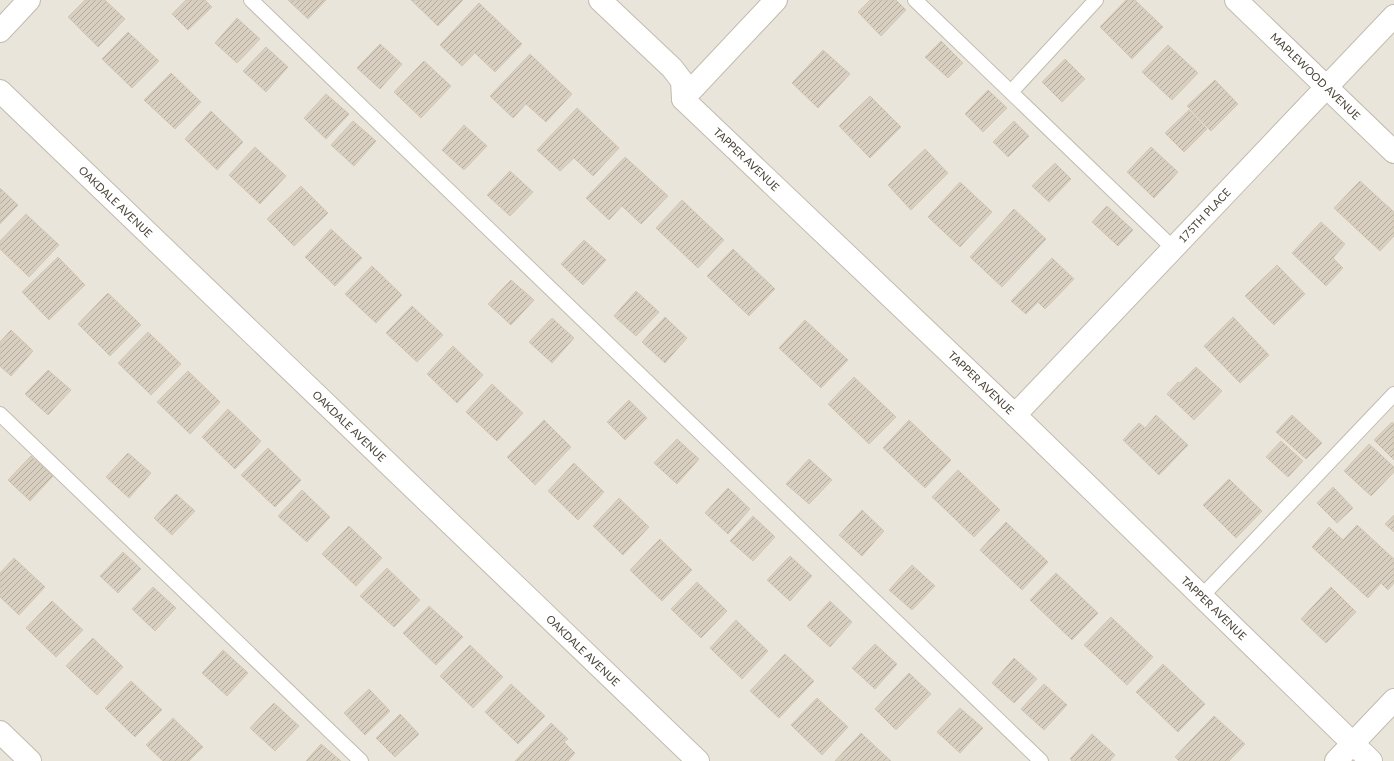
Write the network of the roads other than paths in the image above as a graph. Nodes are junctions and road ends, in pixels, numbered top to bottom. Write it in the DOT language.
graph roads {
  1 [pos="29,0"];
  2 [pos="251,0"];
  3 [pos="600,0"];
  4 [pos="776,0"];
  5 [pos="915,0"];
  6 [pos="1096,0"];
  7 [pos="1236,0"];
  8 [pos="1394,16"];
  9 [pos="0,31"];
  10 [pos="1327,87"];
  11 [pos="0,91"];
  12 [pos="1011,92"];
  13 [pos="683,99"];
  14 [pos="1394,152"];
  15 [pos="1174,249"];
  16 [pos="1394,394"];
  17 [pos="0,414"];
  18 [pos="1015,415"];
  19 [pos="1202,596"];
  20 [pos="1394,700"];
  21 [pos="0,732"];
  22 [pos="1353,743"];
  23 [pos="30,761"];
  24 [pos="361,761"];
  25 [pos="698,761"];
  26 [pos="1041,761"];
  27 [pos="1336,761"];
  28 [pos="1371,761"];
  1 -- 9 [label="street"];
  2 -- 26 [label="lane"];
  3 -- 13 [label="street"];
  4 -- 13 [label="street"];
  5 -- 12 [label="lane"];
  6 -- 12 [label="lane"];
  7 -- 10 [label="street, MAPLEWOOD AVENUE"];
  8 -- 10 [label="street, 175TH PLACE"];
  10 -- 14 [label="street, MAPLEWOOD AVENUE"];
  10 -- 15 [label="street, 175TH PLACE"];
  11 -- 25 [label="street, OAKDALE AVENUE"];
  12 -- 15 [label="lane"];
  13 -- 18 [label="street, TAPPER AVENUE"];
  15 -- 18 [label="street, 175TH PLACE"];
  16 -- 19 [label="lane"];
  17 -- 24 [label="lane"];
  18 -- 19 [label="street, TAPPER AVENUE"];
  19 -- 22 [label="street, TAPPER AVENUE"];
  20 -- 22 [label="street"];
  21 -- 23 [label="street"];
  22 -- 27 [label="street"];
  22 -- 28 [label="street, TAPPER AVENUE"];
}
